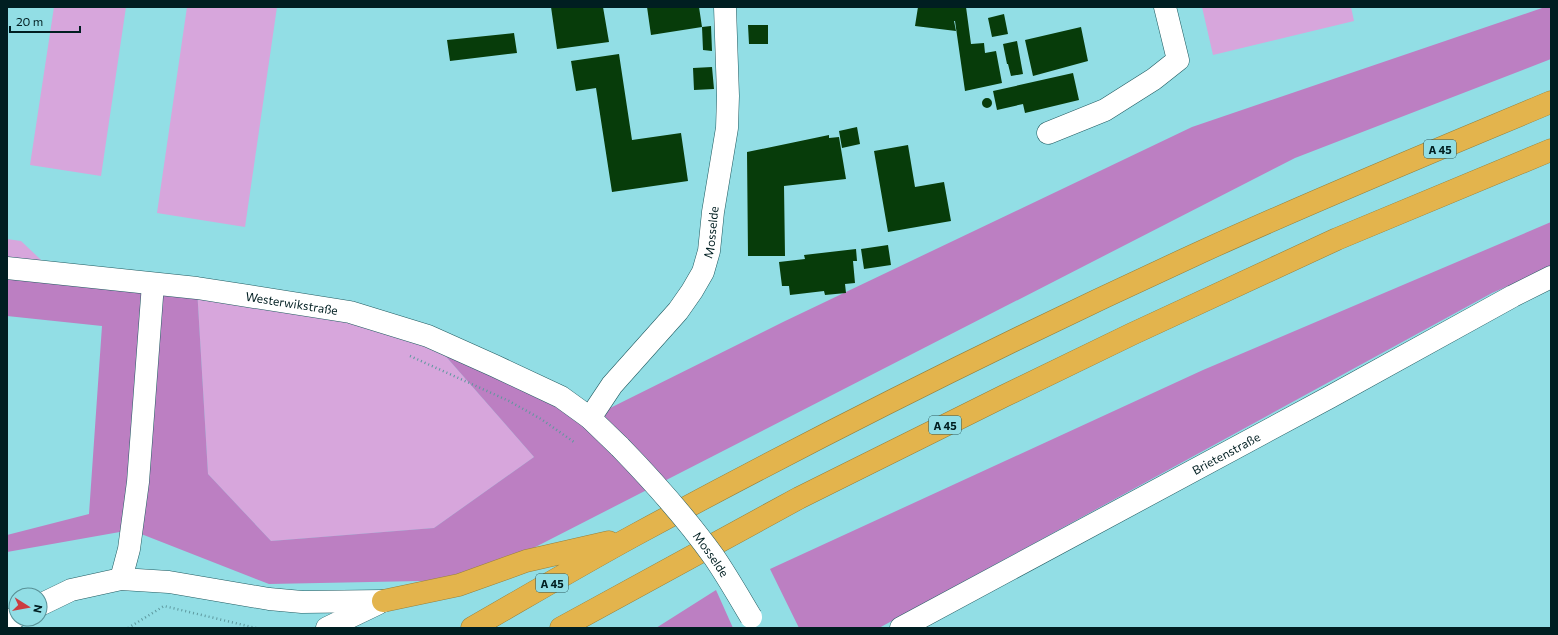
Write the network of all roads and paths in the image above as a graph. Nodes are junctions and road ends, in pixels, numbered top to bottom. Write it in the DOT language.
graph roads {
  1 [pos="724,7"];
  2 [pos="1165,7"];
  3 [pos="1551,102"];
  4 [pos="1048,133"];
  5 [pos="1551,150"];
  6 [pos="7,268"];
  7 [pos="1551,277"];
  8 [pos="153,284"];
  9 [pos="405,354"];
  10 [pos="561,397"];
  11 [pos="590,418"];
  12 [pos="574,442"];
  13 [pos="631,537"];
  14 [pos="120,579"];
  15 [pos="48,600"];
  16 [pos="383,601"];
  17 [pos="754,623"];
  18 [pos="128,628"];
  19 [pos="256,628"];
  20 [pos="327,628"];
  21 [pos="472,628"];
  22 [pos="561,628"];
  23 [pos="901,628"];
  1 -- 11 [label="street, Mosselde"];
  2 -- 4 [label="street"];
  3 -- 13 [label="highway, A 45"];
  5 -- 22 [label="highway, A 45"];
  6 -- 8 [label="street, Westerwikstraße"];
  7 -- 23 [label="street, Brietenstraße"];
  8 -- 10 [label="street, Westerwikstraße"];
  8 -- 14 [label="street"];
  9 -- 12 [label="path"];
  10 -- 11 [label="street, Mosselde"];
  11 -- 17 [label="street, Mosselde, bridge"];
  13 -- 16 [label="highway"];
  13 -- 21 [label="highway, A 45"];
  14 -- 15 [label="street"];
  14 -- 16 [label="street"];
  16 -- 20 [label="street"];
  18 -- 19 [label="path"];
}
